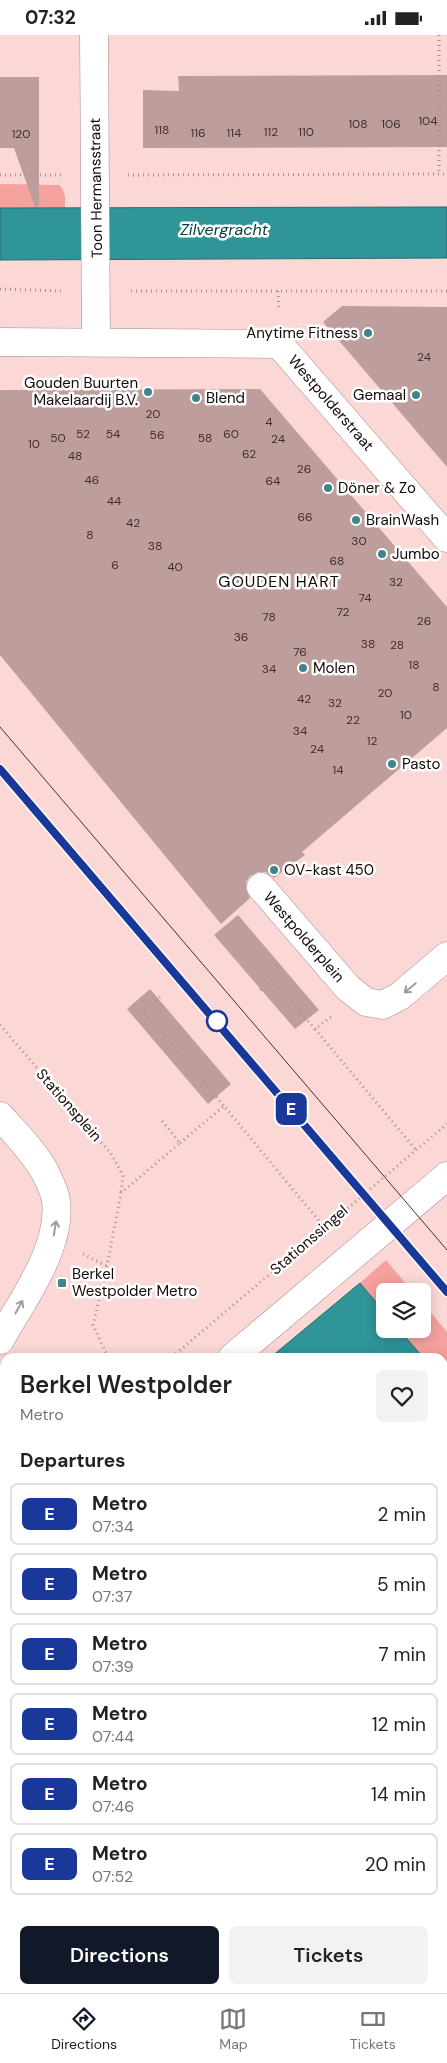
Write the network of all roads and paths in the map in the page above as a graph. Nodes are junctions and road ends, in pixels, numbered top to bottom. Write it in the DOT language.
graph roads {
  1 [pos="94,35"];
  2 [pos="438,35"];
  3 [pos="439,174"];
  4 [pos="447,174"];
  5 [pos="0,175"];
  6 [pos="96,187"];
  7 [pos="97,281"];
  8 [pos="0,289"];
  9 [pos="447,291"];
  10 [pos="96,341"];
  11 [pos="0,342"];
  12 [pos="447,537"];
  13 [pos="261,887"];
  14 [pos="447,956"];
  15 [pos="348,988"];
  16 [pos="260,990"];
  17 [pos="160,997"];
  18 [pos="0,1025"];
  19 [pos="315,1029"];
  20 [pos="224,1106"];
  21 [pos="0,1116"];
  22 [pos="162,1121"];
  23 [pos="447,1124"];
  24 [pos="180,1143"];
  25 [pos="416,1150"];
  26 [pos="447,1176"];
  27 [pos="121,1193"];
  28 [pos="324,1227"];
  29 [pos="81,1253"];
  30 [pos="107,1266"];
  31 [pos="0,1340"];
  32 [pos="106,1353"];
  33 [pos="177,1353"];
  34 [pos="238,1353"];
  1 -- 6 [label="street, Toon Hermansstraat"];
  2 -- 3 [label="path"];
  3 -- 4 [label="path"];
  3 -- 6 [label="path"];
  5 -- 6 [label="path"];
  6 -- 7 [label="street, Toon Hermansstraat"];
  7 -- 8 [label="path"];
  7 -- 9 [label="path"];
  7 -- 10 [label="street, Toon Hermansstraat"];
  10 -- 11 [label="street, Westpolderstraat"];
  10 -- 12 [label="street, Westpolderstraat"];
  13 -- 15 [label="street, Westpolderplein"];
  14 -- 15 [label="street, Westpolderplein, one-way"];
  15 -- 19 [label="path, Westpolderplein"];
  16 -- 19 [label="path"];
  17 -- 20 [label="path"];
  18 -- 27 [label="path, Stationsplein"];
  19 -- 25 [label="path"];
  20 -- 24 [label="path"];
  20 -- 28 [label="path"];
  31 -- 21 [label="street, one-way"];
  22 -- 24 [label="path"];
  23 -- 25 [label="path, Stationssingel"];
  24 -- 27 [label="path"];
  25 -- 28 [label="path, Stationssingel"];
  26 -- 34 [label="street"];
  27 -- 30 [label="path, Stationsplein"];
  28 -- 33 [label="path, Stationssingel"];
  29 -- 30 [label="path"];
  30 -- 32 [label="path, Stationsplein"];
}
